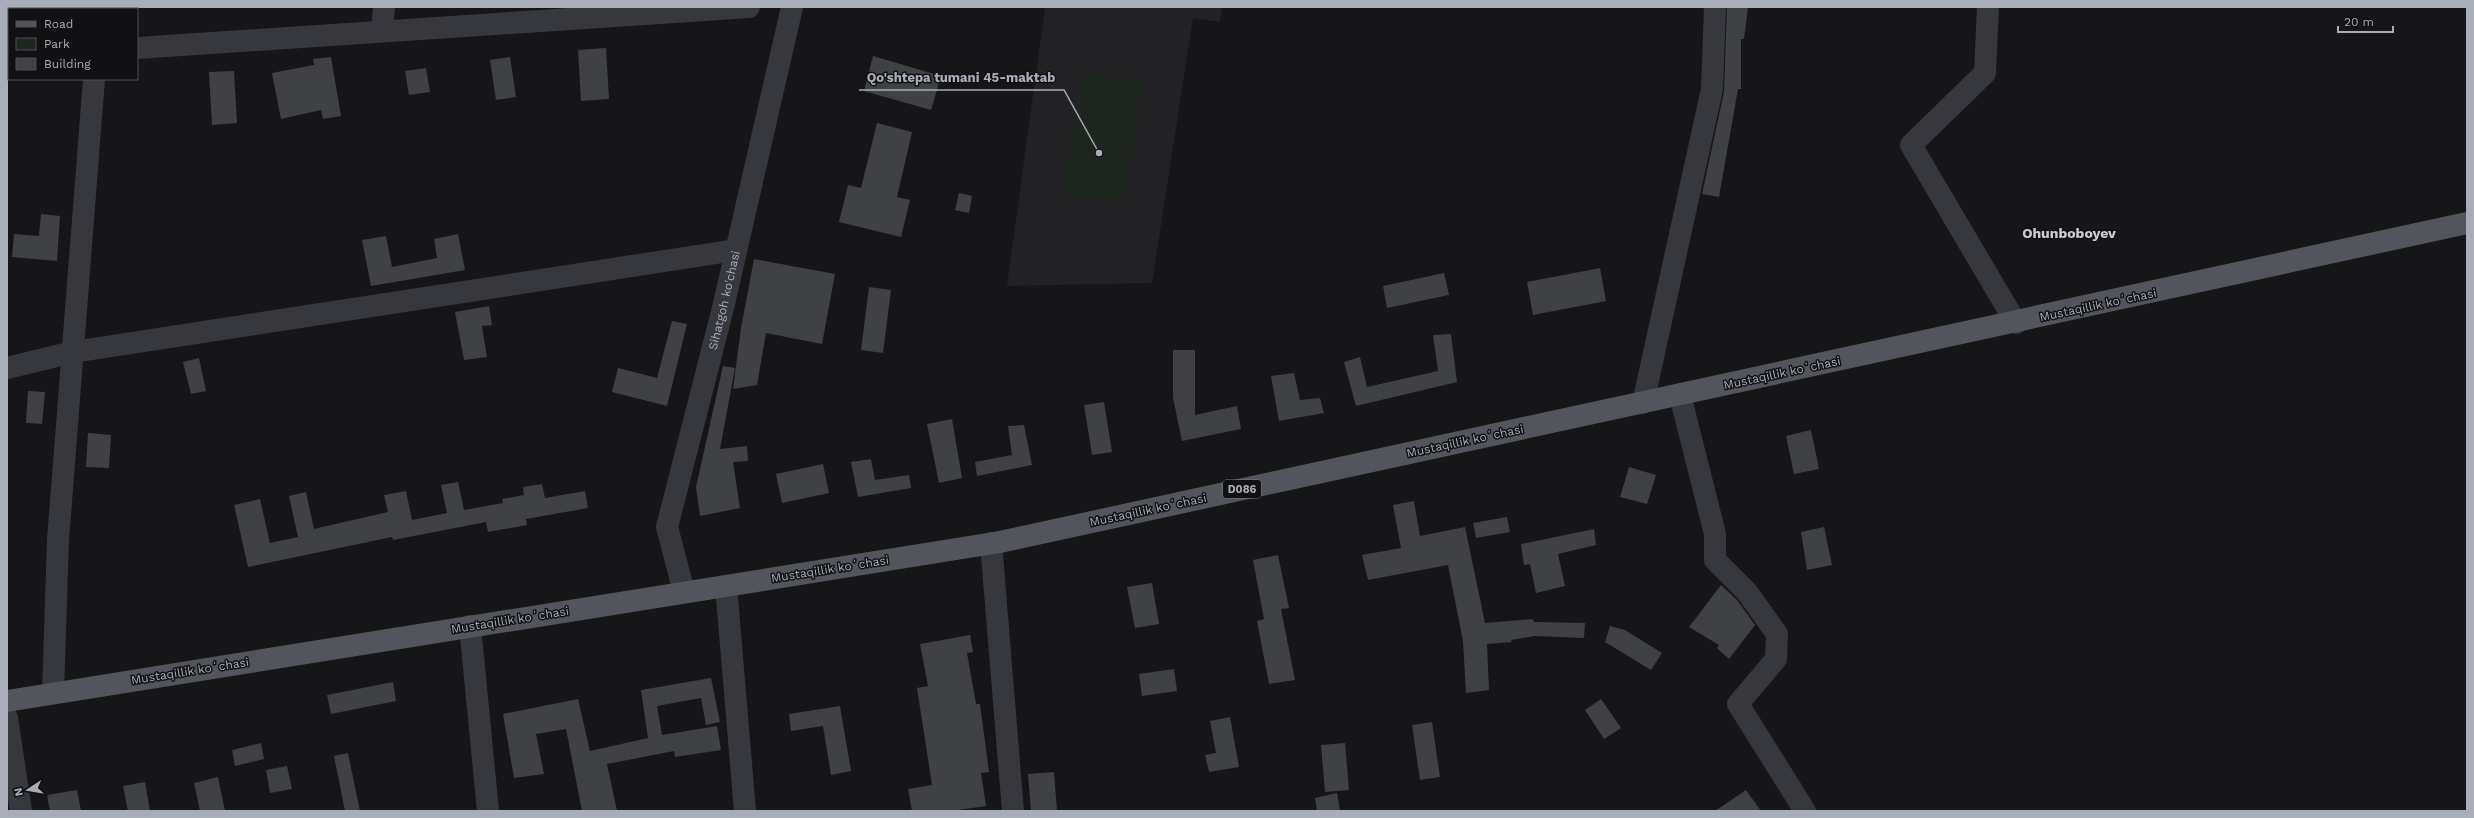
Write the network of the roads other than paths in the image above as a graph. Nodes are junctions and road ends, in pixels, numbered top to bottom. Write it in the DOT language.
graph roads {
  1 [pos="384,7"];
  2 [pos="749,7"];
  3 [pos="792,7"];
  4 [pos="1715,7"];
  5 [pos="1988,7"];
  6 [pos="382,30"];
  7 [pos="138,48"];
  8 [pos="94,80"];
  9 [pos="2467,223"];
  10 [pos="736,250"];
  11 [pos="2016,323"];
  12 [pos="72,352"];
  13 [pos="7,368"];
  14 [pos="1680,395"];
  15 [pos="1643,403"];
  16 [pos="991,543"];
  17 [pos="726,586"];
  18 [pos="684,592"];
  19 [pos="470,626"];
  20 [pos="53,693"];
  21 [pos="7,701"];
  22 [pos="7,718"];
  23 [pos="21,811"];
  24 [pos="488,811"];
  25 [pos="745,811"];
  26 [pos="1013,811"];
  27 [pos="1805,811"];
  1 -- 6 [label="street"];
  2 -- 6 [label="street"];
  3 -- 10 [label="street, Sihatgoh ko'chasi"];
  4 -- 15 [label="street"];
  5 -- 11 [label="street"];
  6 -- 7 [label="street"];
  8 -- 12 [label="street"];
  9 -- 11 [label="main road, Mustaqillik koʻchasi / D086"];
  10 -- 12 [label="street"];
  10 -- 18 [label="street, Sihatgoh ko'chasi"];
  11 -- 14 [label="main road, Mustaqillik koʻchasi / D086"];
  12 -- 13 [label="street"];
  12 -- 20 [label="street"];
  14 -- 15 [label="main road, Mustaqillik koʻchasi / D086"];
  14 -- 27 [label="street"];
  15 -- 16 [label="main road, Mustaqillik koʻchasi / D086"];
  16 -- 17 [label="main road, Mustaqillik koʻchasi / D086"];
  16 -- 26 [label="street"];
  17 -- 18 [label="main road, Mustaqillik koʻchasi / D086"];
  17 -- 25 [label="street"];
  18 -- 19 [label="main road, Mustaqillik koʻchasi / D086"];
  19 -- 20 [label="main road, Mustaqillik koʻchasi / D086"];
  19 -- 24 [label="street"];
  20 -- 21 [label="main road, Mustaqillik koʻchasi / D086"];
  22 -- 23 [label="street"];
}
